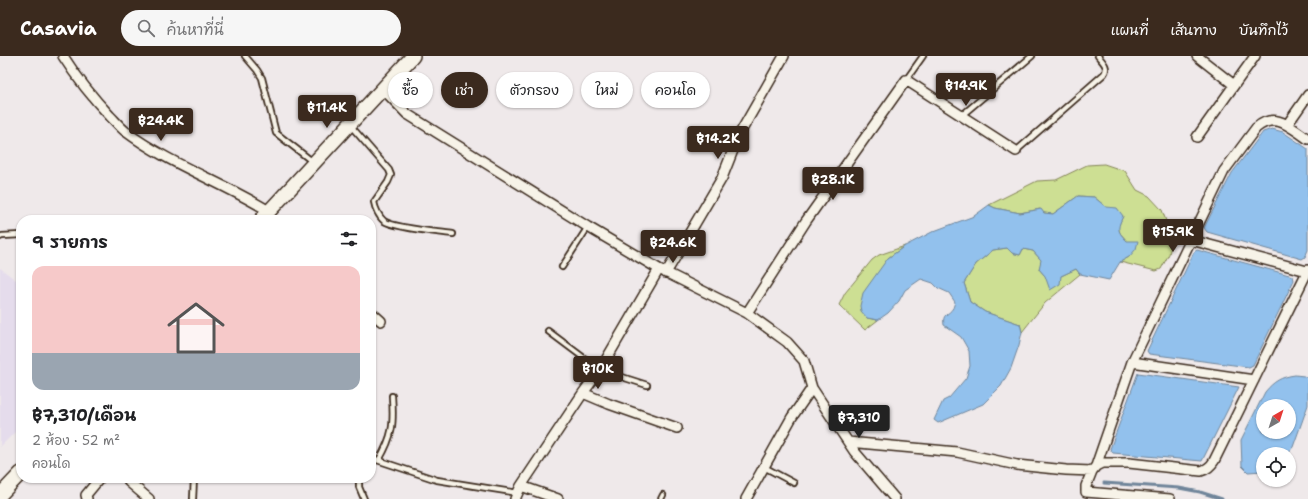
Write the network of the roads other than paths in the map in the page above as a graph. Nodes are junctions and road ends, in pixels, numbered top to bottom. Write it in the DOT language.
graph roads {
  1 [pos="63,56"];
  2 [pos="245,56"];
  3 [pos="784,56"];
  4 [pos="923,56"];
  5 [pos="1032,56"];
  6 [pos="1098,56"];
  7 [pos="1197,56"];
  8 [pos="1255,56"];
  9 [pos="410,57"];
  10 [pos="906,80"];
  11 [pos="1234,85"];
  12 [pos="382,88"];
  13 [pos="1308,95"];
  14 [pos="961,116"];
  15 [pos="349,124"];
  16 [pos="1287,125"];
  17 [pos="1197,137"];
  18 [pos="1308,139"];
  19 [pos="1016,151"];
  20 [pos="314,162"];
  21 [pos="264,215"];
  22 [pos="268,215"];
  23 [pos="588,227"];
  24 [pos="453,234"];
  25 [pos="16,235"];
  26 [pos="0,237"];
  27 [pos="1191,240"];
  28 [pos="562,267"];
  29 [pos="1308,270"];
  30 [pos="663,271"];
  31 [pos="747,312"];
  32 [pos="376,316"];
  33 [pos="381,320"];
  34 [pos="548,331"];
  35 [pos="1132,362"];
  36 [pos="600,370"];
  37 [pos="1254,380"];
  38 [pos="647,385"];
  39 [pos="812,388"];
  40 [pos="583,393"];
  41 [pos="392,396"];
  42 [pos="677,428"];
  43 [pos="848,442"];
  44 [pos="376,459"];
  45 [pos="379,460"];
  46 [pos="764,466"];
  47 [pos="1092,471"];
  48 [pos="16,478"];
  49 [pos="96,483"];
  50 [pos="130,483"];
  51 [pos="194,483"];
  52 [pos="359,483"];
  53 [pos="794,483"];
  54 [pos="518,493"];
  55 [pos="0,495"];
  56 [pos="87,499"];
  57 [pos="149,499"];
  58 [pos="193,499"];
  59 [pos="364,499"];
  60 [pos="558,499"];
  61 [pos="746,499"];
  62 [pos="895,499"];
  63 [pos="1170,499"];
  1 -- 21 [label="street"];
  2 -- 20 [label="lane"];
  3 -- 30 [label="street"];
  4 -- 10 [label="lane"];
  5 -- 14 [label="lane"];
  6 -- 19 [label="lane"];
  7 -- 11 [label="street"];
  8 -- 11 [label="street"];
  9 -- 12 [label="main road"];
  10 -- 14 [label="street"];
  10 -- 31 [label="street"];
  11 -- 17 [label="street"];
  12 -- 15 [label="main road"];
  12 -- 23 [label="street"];
  13 -- 16 [label="street"];
  14 -- 19 [label="street"];
  15 -- 20 [label="main road"];
  15 -- 24 [label="lane"];
  16 -- 18 [label="street"];
  16 -- 27 [label="street"];
  20 -- 22 [label="main road"];
  23 -- 28 [label="lane"];
  23 -- 30 [label="street"];
  25 -- 26 [label="lane"];
  27 -- 29 [label="street"];
  27 -- 35 [label="street"];
  29 -- 37 [label="street"];
  30 -- 31 [label="street"];
  30 -- 36 [label="street"];
  31 -- 39 [label="street"];
  32 -- 33 [label="street"];
  34 -- 36 [label="lane"];
  35 -- 37 [label="street"];
  35 -- 47 [label="street"];
  36 -- 38 [label="lane"];
  36 -- 40 [label="street"];
  37 -- 47 [label="street"];
  39 -- 43 [label="street"];
  39 -- 46 [label="street"];
  40 -- 42 [label="street"];
  40 -- 54 [label="street"];
  41 -- 45 [label="lane"];
  43 -- 47 [label="street"];
  43 -- 62 [label="street"];
  44 -- 45 [label="lane"];
  45 -- 54 [label="lane"];
  46 -- 53 [label="lane"];
  46 -- 61 [label="street"];
  47 -- 63 [label="street"];
  48 -- 55 [label="main road"];
  49 -- 56 [label="street"];
  50 -- 57 [label="street"];
  51 -- 58 [label="lane"];
  52 -- 59 [label="lane"];
  54 -- 60 [label="street"];
}
